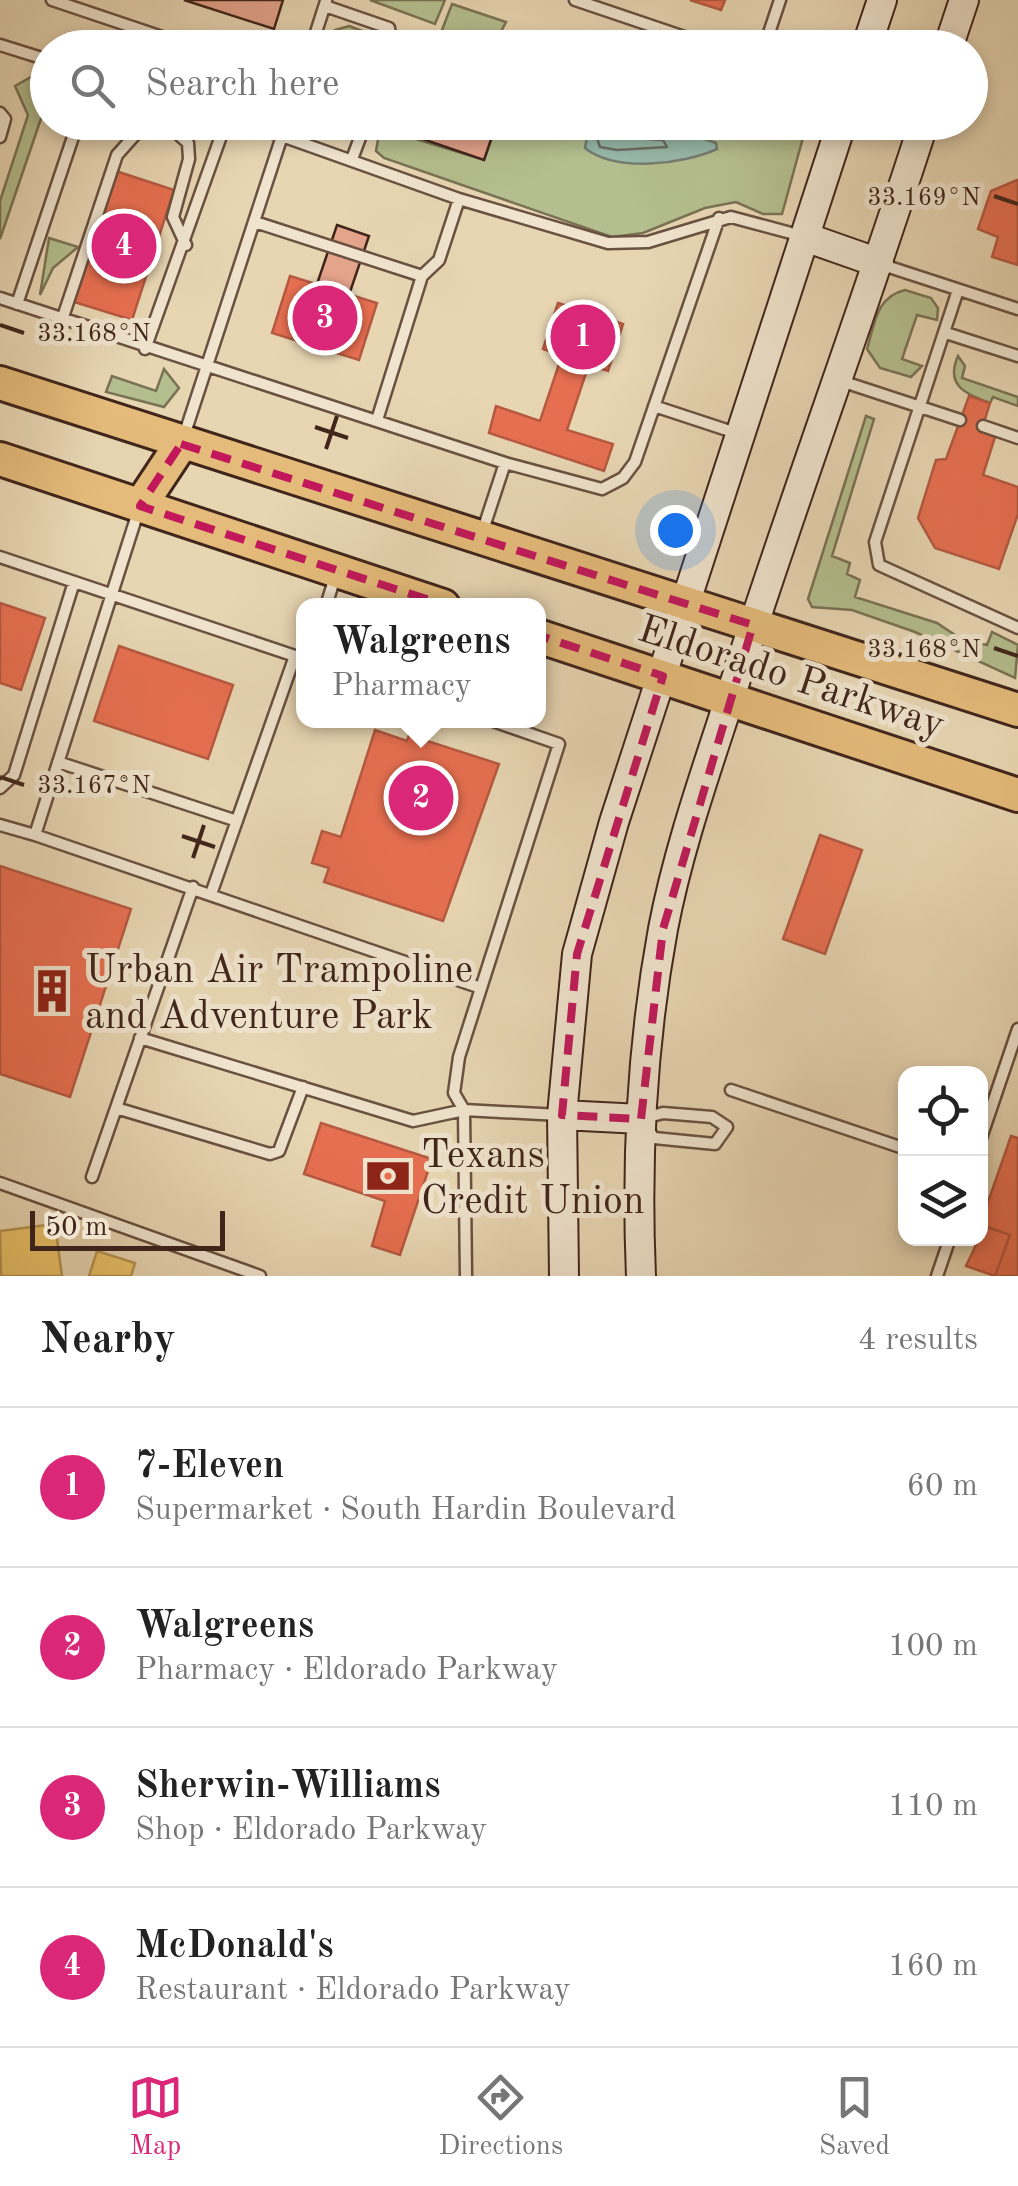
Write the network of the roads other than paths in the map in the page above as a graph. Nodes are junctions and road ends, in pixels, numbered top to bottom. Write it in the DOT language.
graph roads {
  1 [pos="52,0"];
  2 [pos="575,0"];
  3 [pos="780,0"];
  4 [pos="882,0"];
  5 [pos="964,0"];
  6 [pos="326,3"];
  7 [pos="141,30"];
  8 [pos="317,30"];
  9 [pos="388,30"];
  10 [pos="664,30"];
  11 [pos="770,30"];
  12 [pos="872,30"];
  13 [pos="954,30"];
  14 [pos="0,44"];
  15 [pos="30,54"];
  16 [pos="0,113"];
  17 [pos="0,137"];
  18 [pos="72,140"];
  19 [pos="130,140"];
  20 [pos="185,140"];
  21 [pos="220,140"];
  22 [pos="281,140"];
  23 [pos="294,140"];
  24 [pos="359,140"];
  25 [pos="836,140"];
  26 [pos="918,140"];
  27 [pos="352,159"];
  28 [pos="458,199"];
  29 [pos="719,218"];
  30 [pos="255,222"];
  31 [pos="805,237"];
  32 [pos="186,245"];
  33 [pos="879,264"];
  34 [pos="422,276"];
  35 [pos="958,290"];
  36 [pos="0,298"];
  37 [pos="17,304"];
  38 [pos="1018,310"];
  39 [pos="62,320"];
  40 [pos="946,333"];
  41 [pos="145,348"];
  42 [pos="1018,356"];
  43 [pos="208,368"];
  44 [pos="838,380"];
  45 [pos="0,383"];
  46 [pos="654,406"];
  47 [pos="921,406"];
  48 [pos="378,420"];
  49 [pos="960,420"];
  50 [pos="983,426"];
  51 [pos="742,435"];
  52 [pos="1018,438"];
  53 [pos="181,444"];
  54 [pos="0,460"];
  55 [pos="505,463"];
  56 [pos="140,506"];
  57 [pos="482,534"];
  58 [pos="0,557"];
  59 [pos="337,571"];
  60 [pos="74,582"];
  61 [pos="112,595"];
  62 [pos="329,598"];
  63 [pos="419,598"];
  64 [pos="688,604"];
  65 [pos="753,625"];
  66 [pos="1018,628"];
  67 [pos="546,639"];
  68 [pos="296,656"];
  69 [pos="296,665"];
  70 [pos="663,676"];
  71 [pos="729,699"];
  72 [pos="1018,710"];
  73 [pos="513,728"];
  74 [pos="58,762"];
  75 [pos="0,788"];
  76 [pos="1018,796"];
  77 [pos="237,821"];
  78 [pos="0,825"];
  79 [pos="35,835"];
  80 [pos="193,887"];
  81 [pos="212,894"];
  82 [pos="481,988"];
  83 [pos="1018,1029"];
  84 [pos="140,1038"];
  85 [pos="303,1088"];
  86 [pos="731,1090"];
  87 [pos="116,1108"];
  88 [pos="464,1110"];
  89 [pos="562,1115"];
  90 [pos="988,1117"];
  91 [pos="641,1119"];
  92 [pos="898,1146"];
  93 [pos="92,1178"];
  94 [pos="0,1183"];
  95 [pos="947,1246"];
  96 [pos="260,1276"];
  97 [pos="466,1276"];
  98 [pos="564,1276"];
  99 [pos="640,1276"];
  100 [pos="938,1276"];
  1 -- 7 [label="lane"];
  2 -- 10 [label="lane"];
  3 -- 11 [label="lane"];
  4 -- 12 [label="main road"];
  5 -- 13 [label="main road"];
  6 -- 8 [label="lane"];
  6 -- 9 [label="lane"];
  14 -- 15 [label="lane"];
  16 -- 17 [label="lane"];
  18 -- 37 [label="lane"];
  19 -- 39 [label="lane"];
  20 -- 32 [label="lane"];
  21 -- 32 [label="lane"];
  22 -- 30 [label="lane"];
  23 -- 27 [label="lane"];
  24 -- 27 [label="lane"];
  25 -- 31 [label="main road"];
  26 -- 33 [label="main road"];
  27 -- 28 [label="lane"];
  28 -- 29 [label="lane"];
  28 -- 34 [label="lane"];
  29 -- 31 [label="lane"];
  29 -- 46 [label="lane"];
  30 -- 34 [label="lane"];
  30 -- 43 [label="lane"];
  31 -- 33 [label="main road"];
  31 -- 51 [label="main road"];
  32 -- 41 [label="lane"];
  33 -- 35 [label="lane"];
  33 -- 44 [label="main road"];
  34 -- 48 [label="lane"];
  35 -- 38 [label="lane"];
  35 -- 40 [label="lane"];
  36 -- 37 [label="lane"];
  37 -- 39 [label="lane"];
  39 -- 41 [label="lane"];
  40 -- 42 [label="lane"];
  40 -- 47 [label="lane"];
  41 -- 43 [label="lane"];
  43 -- 48 [label="lane"];
  43 -- 53 [label="lane"];
  44 -- 47 [label="lane"];
  44 -- 65 [label="main road"];
  45 -- 53 [label="main road, Eldorado Parkway"];
  46 -- 51 [label="lane"];
  46 -- 55 [label="lane"];
  47 -- 49 [label="lane"];
  47 -- 66 [label="lane"];
  48 -- 55 [label="lane"];
  50 -- 52 [label="lane"];
  51 -- 64 [label="main road"];
  53 -- 56 [label="main road"];
  53 -- 57 [label="main road, Eldorado Parkway"];
  54 -- 56 [label="main road"];
  55 -- 57 [label="lane"];
  56 -- 59 [label="main road"];
  56 -- 61 [label="lane"];
  57 -- 64 [label="main road, Eldorado Parkway"];
  58 -- 60 [label="lane"];
  59 -- 62 [label="lane"];
  59 -- 63 [label="main road"];
  60 -- 61 [label="lane"];
  60 -- 75 [label="lane"];
  61 -- 68 [label="lane"];
  61 -- 74 [label="lane"];
  64 -- 65 [label="main road, Eldorado Parkway"];
  64 -- 70 [label="main road"];
  65 -- 71 [label="main road"];
  65 -- 72 [label="main road, Eldorado Parkway"];
  67 -- 70 [label="main road, Eldorado Parkway"];
  69 -- 77 [label="lane"];
  70 -- 71 [label="main road, Eldorado Parkway"];
  70 -- 89 [label="main road"];
  71 -- 76 [label="main road, Eldorado Parkway"];
  71 -- 91 [label="main road"];
  73 -- 82 [label="lane"];
  74 -- 77 [label="lane"];
  74 -- 79 [label="lane"];
  77 -- 81 [label="lane"];
  78 -- 79 [label="lane"];
  79 -- 80 [label="lane"];
  80 -- 81 [label="lane"];
  80 -- 84 [label="lane"];
  81 -- 82 [label="lane"];
  82 -- 88 [label="lane"];
  83 -- 90 [label="lane"];
  84 -- 85 [label="lane"];
  84 -- 87 [label="lane"];
  85 -- 87 [label="lane"];
  85 -- 88 [label="lane"];
  86 -- 92 [label="lane"];
  87 -- 93 [label="lane"];
  88 -- 89 [label="lane"];
  88 -- 97 [label="lane"];
  89 -- 91 [label="main road"];
  89 -- 98 [label="main road"];
  91 -- 91 [label="lane"];
  91 -- 99 [label="main road"];
  94 -- 96 [label="lane"];
  95 -- 100 [label="lane"];
}
